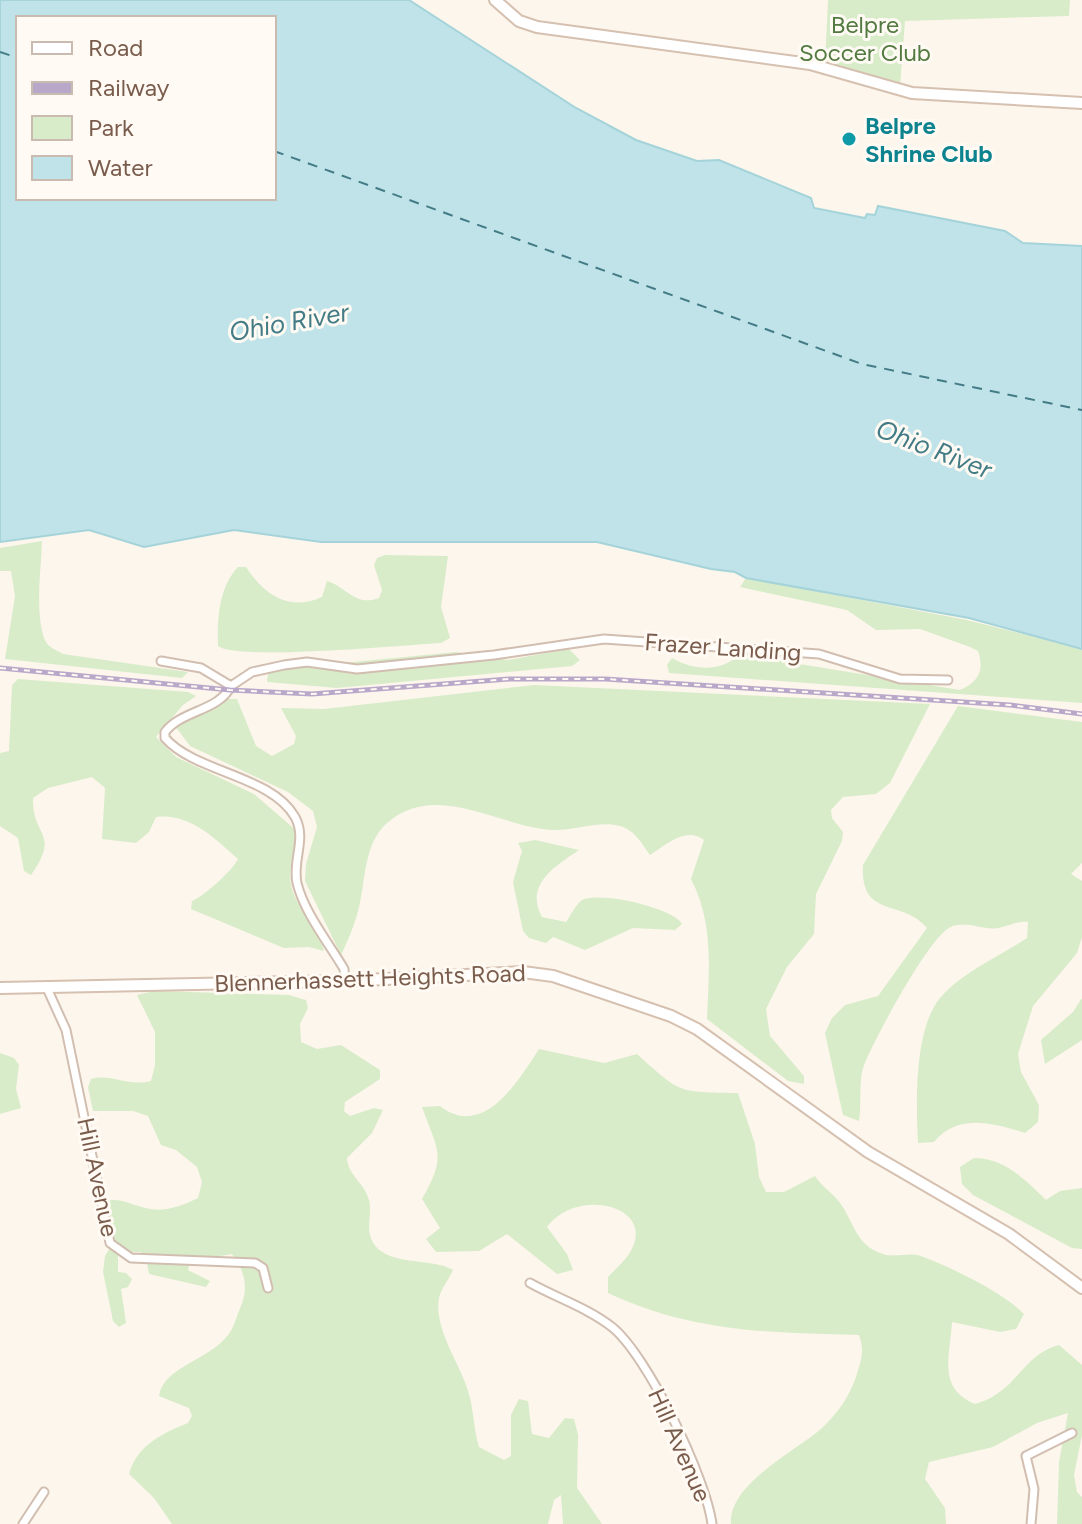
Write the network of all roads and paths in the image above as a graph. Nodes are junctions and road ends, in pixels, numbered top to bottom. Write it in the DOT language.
graph roads {
  1 [pos="495,0"];
  2 [pos="1082,103"];
  3 [pos="161,661"];
  4 [pos="948,680"];
  5 [pos="231,686"];
  6 [pos="345,981"];
  7 [pos="46,986"];
  8 [pos="0,988"];
  9 [pos="530,1283"];
  10 [pos="268,1288"];
  11 [pos="1082,1288"];
  12 [pos="1072,1433"];
  13 [pos="44,1492"];
  14 [pos="23,1524"];
  15 [pos="712,1524"];
  16 [pos="1031,1524"];
  1 -- 2 [label="street"];
  3 -- 5 [label="street"];
  4 -- 5 [label="street, Frazer Landing"];
  5 -- 6 [label="street, Frazer Landing"];
  6 -- 7 [label="street, Blennerhassett Heights Road"];
  6 -- 11 [label="street, Blennerhassett Heights Road"];
  7 -- 8 [label="street, Blennerhassett Heights Road"];
  7 -- 10 [label="street, Hill Avenue"];
  9 -- 15 [label="street, Hill Avenue"];
  12 -- 16 [label="street"];
  13 -- 14 [label="street"];
}
